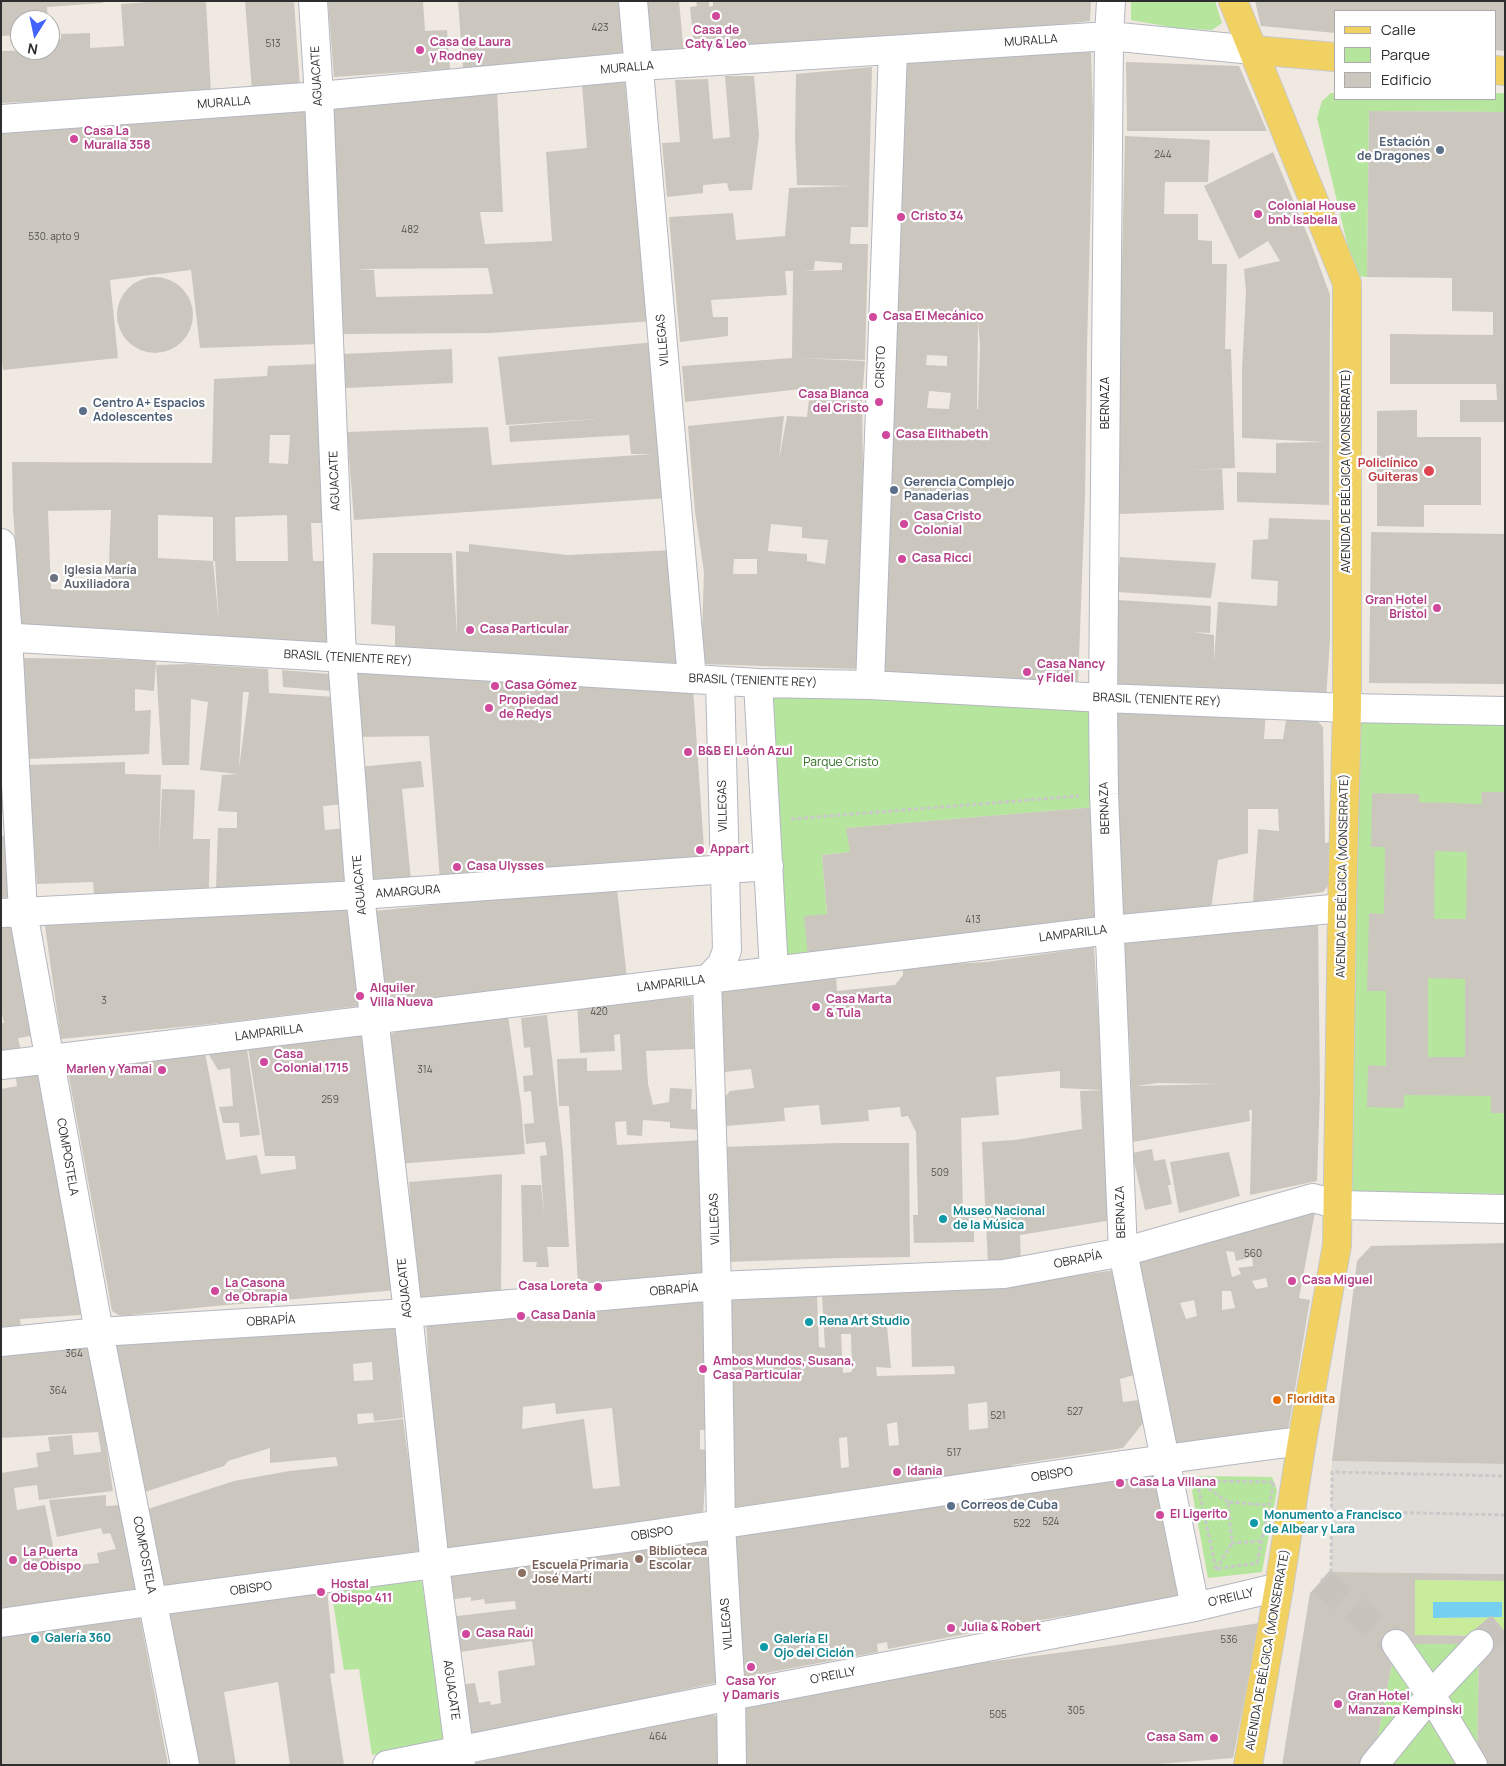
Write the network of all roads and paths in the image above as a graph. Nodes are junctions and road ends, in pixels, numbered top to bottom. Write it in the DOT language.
graph roads {
  1 [pos="313,1"];
  2 [pos="633,1"];
  3 [pos="1111,1"];
  4 [pos="1233,1"];
  5 [pos="1109,36"];
  6 [pos="892,50"];
  7 [pos="1253,50"];
  8 [pos="1334,57"];
  9 [pos="639,66"];
  10 [pos="319,96"];
  11 [pos="1,119"];
  12 [pos="1,543"];
  13 [pos="5,637"];
  14 [pos="342,658"];
  15 [pos="692,679"];
  16 [pos="720,680"];
  17 [pos="758,683"];
  18 [pos="870,685"];
  19 [pos="1104,698"];
  20 [pos="1347,708"];
  21 [pos="1505,710"];
  22 [pos="1104,794"];
  23 [pos="766,821"];
  24 [pos="769,866"];
  25 [pos="725,868"];
  26 [pos="360,895"];
  27 [pos="1342,908"];
  28 [pos="12,912"];
  29 [pos="1110,930"];
  30 [pos="780,970"];
  31 [pos="707,980"];
  32 [pos="375,1021"];
  33 [pos="49,1058"];
  34 [pos="1,1065"];
  35 [pos="1339,1205"];
  36 [pos="1505,1209"];
  37 [pos="1123,1252"];
  38 [pos="717,1286"];
  39 [pos="408,1313"];
  40 [pos="100,1332"];
  41 [pos="1,1342"];
  42 [pos="1302,1441"];
  43 [pos="1166,1458"];
  44 [pos="1505,1476"];
  45 [pos="1269,1506"];
  46 [pos="1332,1511"];
  47 [pos="1505,1515"];
  48 [pos="720,1525"];
  49 [pos="1262,1541"];
  50 [pos="435,1566"];
  51 [pos="1321,1582"];
  52 [pos="1279,1587"];
  53 [pos="153,1601"];
  54 [pos="1195,1607"];
  55 [pos="1,1624"];
  56 [pos="1396,1644"];
  57 [pos="1480,1644"];
  58 [pos="1431,1695"];
  59 [pos="731,1696"];
  60 [pos="460,1758"];
  61 [pos="185,1765"];
  62 [pos="387,1765"];
  63 [pos="732,1765"];
  64 [pos="1248,1765"];
  65 [pos="1374,1765"];
  66 [pos="1473,1765"];
  1 -- 10 [label="street, AGUACATE"];
  2 -- 9 [label="street, VILLEGAS"];
  3 -- 5 [label="street, BERNAZA"];
  4 -- 7 [label="main road, AVENIDA DE BÉLGICA (MONSERRATE)"];
  5 -- 6 [label="street, MURALLA"];
  5 -- 7 [label="street, MURALLA"];
  5 -- 19 [label="street, BERNAZA"];
  6 -- 9 [label="street, MURALLA"];
  6 -- 18 [label="street, CRISTO"];
  7 -- 8 [label="main road"];
  7 -- 20 [label="main road, AVENIDA DE BÉLGICA (MONSERRATE)"];
  9 -- 10 [label="street, MURALLA"];
  9 -- 15 [label="street, VILLEGAS"];
  10 -- 11 [label="street, MURALLA"];
  10 -- 14 [label="street, AGUACATE"];
  12 -- 13 [label="street, COMPOSTELA"];
  13 -- 14 [label="street, BRASIL (TENIENTE REY)"];
  13 -- 28 [label="street, COMPOSTELA"];
  14 -- 15 [label="street, BRASIL (TENIENTE REY)"];
  14 -- 26 [label="street, AGUACATE"];
  15 -- 16 [label="street, BRASIL (TENIENTE REY)"];
  16 -- 17 [label="street, BRASIL (TENIENTE REY)"];
  16 -- 25 [label="street, VILLEGAS"];
  17 -- 18 [label="street, BRASIL (TENIENTE REY)"];
  17 -- 23 [label="street"];
  18 -- 19 [label="street, BRASIL (TENIENTE REY)"];
  19 -- 20 [label="street, BRASIL (TENIENTE REY)"];
  19 -- 22 [label="street, BERNAZA"];
  20 -- 21 [label="street, BRASIL (TENIENTE REY)"];
  20 -- 27 [label="main road, AVENIDA DE BÉLGICA (MONSERRATE)"];
  22 -- 23 [label="path"];
  22 -- 29 [label="street, BERNAZA"];
  23 -- 24 [label="street"];
  24 -- 25 [label="street, AMARGURA"];
  24 -- 30 [label="street"];
  25 -- 26 [label="street, AMARGURA"];
  25 -- 31 [label="street, VILLEGAS"];
  26 -- 28 [label="street, AMARGURA"];
  26 -- 32 [label="street, AGUACATE"];
  27 -- 29 [label="street, LAMPARILLA"];
  27 -- 35 [label="main road, AVENIDA DE BÉLGICA (MONSERRATE)"];
  28 -- 33 [label="street, COMPOSTELA"];
  29 -- 30 [label="street, LAMPARILLA"];
  29 -- 37 [label="street, BERNAZA"];
  30 -- 31 [label="street, LAMPARILLA"];
  31 -- 32 [label="street, LAMPARILLA"];
  31 -- 38 [label="street, VILLEGAS"];
  32 -- 33 [label="street, LAMPARILLA"];
  32 -- 39 [label="street, AGUACATE"];
  33 -- 34 [label="street, LAMPARILLA"];
  33 -- 40 [label="street, COMPOSTELA"];
  35 -- 36 [label="street, OBRAPÍA"];
  35 -- 37 [label="street, OBRAPÍA"];
  35 -- 42 [label="main road, AVENIDA DE BÉLGICA (MONSERRATE)"];
  37 -- 38 [label="street, OBRAPÍA"];
  37 -- 43 [label="street, BERNAZA"];
  38 -- 39 [label="street, OBRAPÍA"];
  38 -- 48 [label="street, VILLEGAS"];
  39 -- 40 [label="street, OBRAPÍA"];
  39 -- 50 [label="street, AGUACATE"];
  40 -- 41 [label="street, OBRAPÍA"];
  40 -- 53 [label="street, COMPOSTELA"];
  42 -- 43 [label="street, OBISPO"];
  42 -- 52 [label="main road, AVENIDA DE BÉLGICA (MONSERRATE)"];
  43 -- 48 [label="street, OBISPO"];
  43 -- 54 [label="street, BERNAZA"];
  44 -- 46 [label="path"];
  45 -- 49 [label="path"];
  45 -- 49 [label="path"];
  45 -- 49 [label="path"];
  46 -- 47 [label="path"];
  46 -- 51 [label="path"];
  48 -- 50 [label="street, OBISPO"];
  48 -- 59 [label="street, VILLEGAS"];
  50 -- 53 [label="street, OBISPO"];
  50 -- 60 [label="street, AGUACATE"];
  52 -- 54 [label="street, O'REILLY"];
  52 -- 64 [label="main road, AVENIDA DE BÉLGICA (MONSERRATE)"];
  53 -- 55 [label="street, OBISPO"];
  53 -- 61 [label="street, COMPOSTELA"];
  54 -- 59 [label="street, O'REILLY"];
  56 -- 58 [label="street"];
  57 -- 58 [label="street"];
  58 -- 65 [label="street"];
  58 -- 66 [label="street"];
  59 -- 60 [label="street, O'REILLY"];
  59 -- 63 [label="street, VILLEGAS"];
  60 -- 62 [label="street, O'REILLY"];
}
